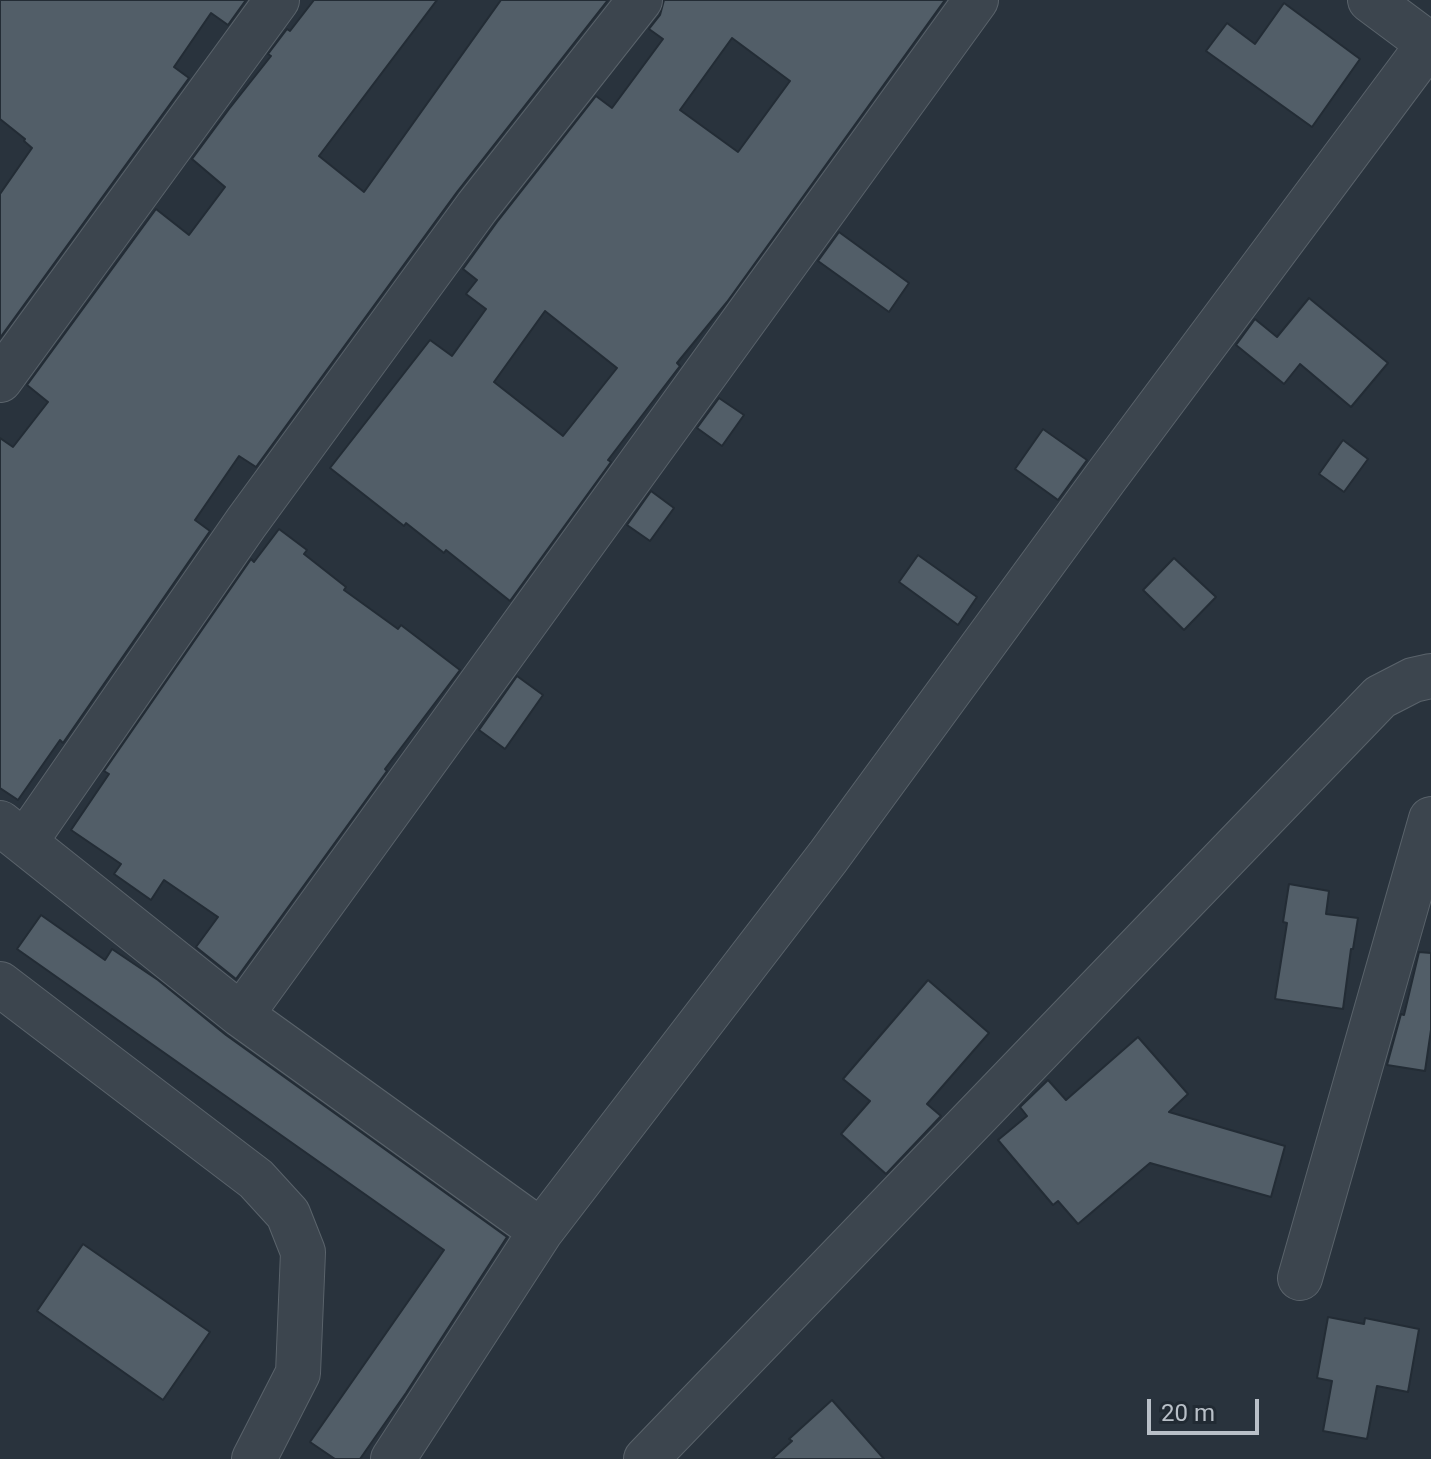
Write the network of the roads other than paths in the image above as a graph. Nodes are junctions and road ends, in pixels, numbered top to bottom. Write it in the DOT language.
graph roads {
  1 [pos="277,0"];
  2 [pos="640,0"];
  3 [pos="976,0"];
  4 [pos="1370,0"];
  5 [pos="1430,42"];
  6 [pos="0,380"];
  7 [pos="1431,676"];
  8 [pos="1431,819"];
  9 [pos="12,832"];
  10 [pos="0,984"];
  11 [pos="241,1015"];
  12 [pos="541,1231"];
  13 [pos="1300,1278"];
  14 [pos="254,1459"];
  15 [pos="393,1459"];
  16 [pos="646,1459"];
  1 -- 6 [label="street"];
  2 -- 9 [label="street"];
  3 -- 11 [label="street"];
  4 -- 5 [label="street"];
  5 -- 12 [label="street"];
  7 -- 16 [label="street"];
  8 -- 13 [label="street"];
  9 -- 11 [label="street"];
  10 -- 14 [label="street"];
  11 -- 12 [label="street"];
  12 -- 15 [label="street"];
}
